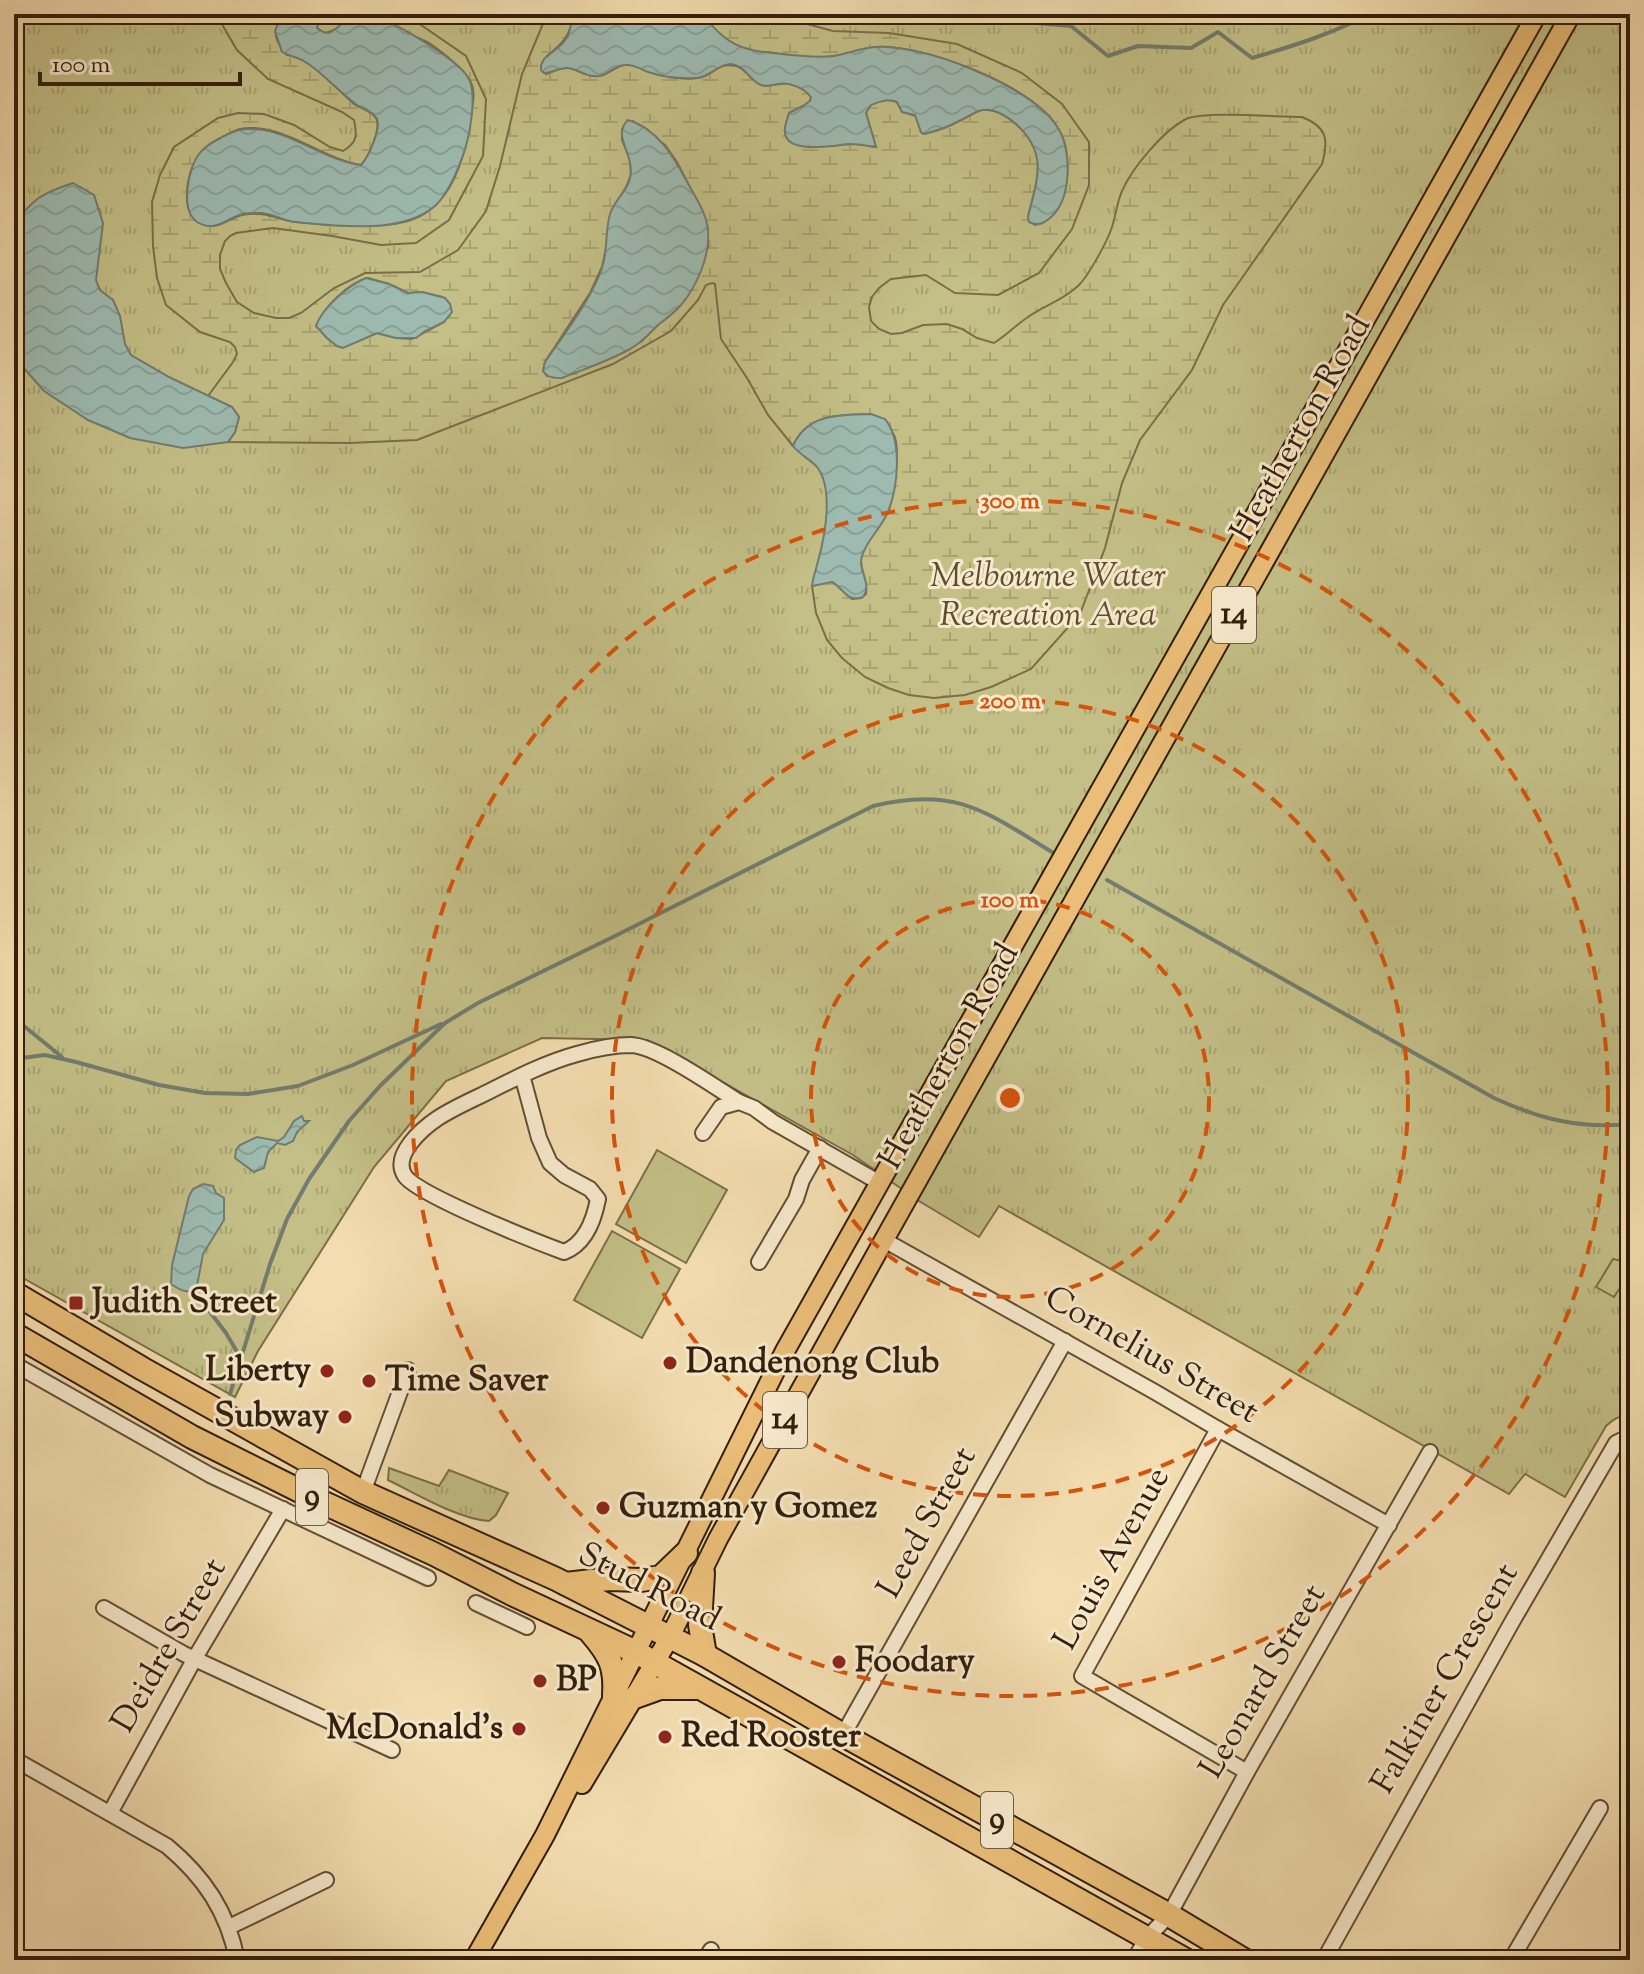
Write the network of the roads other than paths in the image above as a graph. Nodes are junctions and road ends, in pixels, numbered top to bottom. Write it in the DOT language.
graph roads {
  1 [pos="1537,14"];
  2 [pos="1571,14"];
  3 [pos="522,1075"];
  4 [pos="739,1102"];
  5 [pos="703,1133"];
  6 [pos="820,1148"];
  7 [pos="880,1183"];
  8 [pos="908,1199"];
  9 [pos="857,1225"];
  10 [pos="884,1240"];
  11 [pos="759,1262"];
  12 [pos="14,1293"];
  13 [pos="14,1334"];
  14 [pos="1065,1341"];
  15 [pos="14,1364"];
  16 [pos="408,1370"];
  17 [pos="1218,1429"];
  18 [pos="1630,1436"];
  19 [pos="1430,1452"];
  20 [pos="363,1492"];
  21 [pos="283,1509"];
  22 [pos="1389,1525"];
  23 [pos="686,1553"];
  24 [pos="703,1573"];
  25 [pos="428,1578"];
  26 [pos="566,1584"];
  27 [pos="512,1594"];
  28 [pos="476,1603"];
  29 [pos="104,1608"];
  30 [pos="502,1615"];
  31 [pos="527,1627"];
  32 [pos="649,1627"];
  33 [pos="588,1630"];
  34 [pos="670,1637"];
  35 [pos="705,1655"];
  36 [pos="646,1657"];
  37 [pos="195,1658"];
  38 [pos="701,1688"];
  39 [pos="624,1696"];
  40 [pos="843,1735"];
  41 [pos="392,1750"];
  42 [pos="14,1759"];
  43 [pos="1247,1772"];
  44 [pos="1600,1808"];
  45 [pos="110,1813"];
  46 [pos="326,1880"];
  47 [pos="1169,1915"];
  48 [pos="229,1927"];
  49 [pos="1147,1938"];
  50 [pos="237,1960"];
  51 [pos="474,1960"];
  52 [pos="1134,1960"];
  53 [pos="1186,1960"];
  54 [pos="1244,1960"];
  55 [pos="1324,1960"];
  56 [pos="1511,1960"];
  1 -- 7 [label="main road, Heatherton Road / 14"];
  2 -- 8 [label="main road, Heatherton Road / 14"];
  3 -- 3 [label="street"];
  3 -- 4 [label="street"];
  4 -- 5 [label="street"];
  4 -- 6 [label="street"];
  6 -- 7 [label="street"];
  6 -- 11 [label="street"];
  7 -- 8 [label="main road"];
  7 -- 9 [label="main road, Heatherton Road / 14"];
  8 -- 10 [label="main road, Heatherton Road / 14"];
  9 -- 10 [label="main road"];
  9 -- 23 [label="main road, Heatherton Road / 14"];
  10 -- 14 [label="street, Cornelius Street"];
  10 -- 24 [label="main road, Heatherton Road / 14"];
  12 -- 20 [label="highway, Stud Road / 9"];
  13 -- 27 [label="highway, Stud Road / 9"];
  14 -- 17 [label="street, Cornelius Street"];
  14 -- 40 [label="street, Leed Street"];
  15 -- 21 [label="street"];
  16 -- 20 [label="street"];
  17 -- 22 [label="street, Cornelius Street"];
  17 -- 43 [label="street, Louis Avenue"];
  18 -- 55 [label="street, Falkiner Crescent"];
  19 -- 22 [label="street, Leonard Street"];
  20 -- 26 [label="highway, Stud Road / 9"];
  21 -- 25 [label="street"];
  21 -- 37 [label="street, Deidre Street"];
  22 -- 43 [label="street, Leonard Street"];
  23 -- 26 [label="highway"];
  23 -- 32 [label="main road, Heatherton Road / 14"];
  24 -- 34 [label="main road, Heatherton Road / 14"];
  24 -- 35 [label="highway"];
  26 -- 32 [label="highway, Stud Road / 9"];
  27 -- 30 [label="street"];
  27 -- 33 [label="highway, Stud Road / 9"];
  28 -- 30 [label="street"];
  29 -- 37 [label="street"];
  30 -- 31 [label="street"];
  32 -- 34 [label="highway, Stud Road / 9"];
  32 -- 36 [label="main road, Heatherton Road / 14"];
  33 -- 36 [label="highway, Stud Road / 9"];
  33 -- 39 [label="highway"];
  34 -- 35 [label="highway, Stud Road / 9"];
  34 -- 36 [label="main road, Heatherton Road / 14"];
  35 -- 40 [label="highway, Stud Road / 9"];
  36 -- 38 [label="highway, Stud Road / 9"];
  36 -- 39 [label="main road, Heatherton Road / 14"];
  37 -- 41 [label="street"];
  37 -- 45 [label="street, Deidre Street"];
  38 -- 39 [label="highway"];
  38 -- 49 [label="highway, Stud Road / 9"];
  39 -- 51 [label="main road, Heatherton Road / 14"];
  40 -- 47 [label="highway, Stud Road / 9"];
  42 -- 45 [label="street"];
  43 -- 47 [label="street, Leonard Street"];
  44 -- 56 [label="street"];
  45 -- 48 [label="street"];
  46 -- 48 [label="street"];
  47 -- 49 [label="street, Leonard Street"];
  47 -- 54 [label="highway, Stud Road / 9"];
  48 -- 50 [label="street"];
  49 -- 52 [label="street, Leonard Street"];
  49 -- 53 [label="highway, Stud Road / 9"];
}
